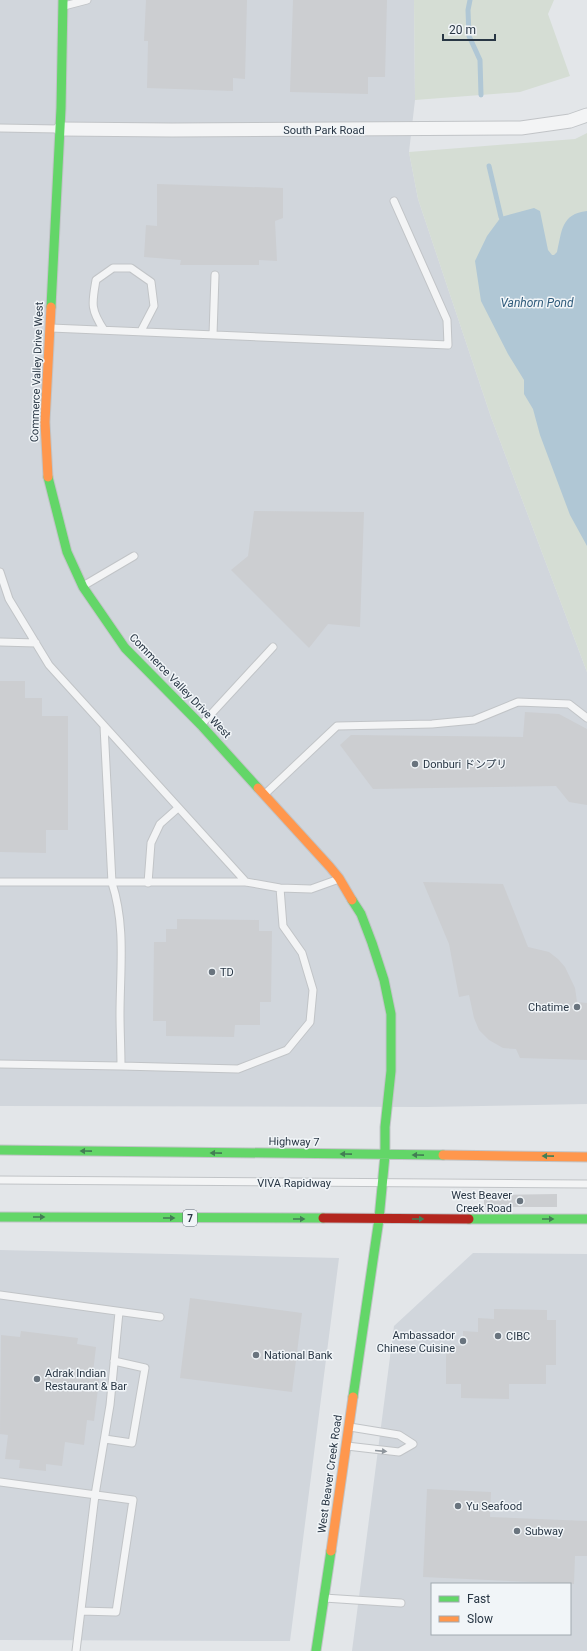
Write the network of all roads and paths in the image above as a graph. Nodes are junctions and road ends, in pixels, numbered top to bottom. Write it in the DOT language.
graph roads {
  1 [pos="87,0"];
  2 [pos="62,3"];
  3 [pos="587,114"];
  4 [pos="0,128"];
  5 [pos="60,129"];
  6 [pos="394,201"];
  7 [pos="215,275"];
  8 [pos="51,328"];
  9 [pos="104,330"];
  10 [pos="141,331"];
  11 [pos="213,335"];
  12 [pos="134,556"];
  13 [pos="0,572"];
  14 [pos="83,587"];
  15 [pos="0,642"];
  16 [pos="36,643"];
  17 [pos="273,647"];
  18 [pos="587,718"];
  19 [pos="201,725"];
  20 [pos="104,726"];
  21 [pos="265,794"];
  22 [pos="178,808"];
  23 [pos="339,878"];
  24 [pos="0,882"];
  25 [pos="246,882"];
  26 [pos="112,883"];
  27 [pos="148,883"];
  28 [pos="280,888"];
  29 [pos="0,1064"];
  30 [pos="121,1066"];
  31 [pos="0,1150"];
  32 [pos="385,1155"];
  33 [pos="587,1157"];
  34 [pos="0,1180"];
  35 [pos="382,1182"];
  36 [pos="587,1184"];
  37 [pos="0,1217"];
  38 [pos="379,1219"];
  39 [pos="587,1219"];
  40 [pos="0,1295"];
  41 [pos="119,1312"];
  42 [pos="160,1318"];
  43 [pos="114,1361"];
  44 [pos="349,1426"];
  45 [pos="105,1439"];
  46 [pos="346,1446"];
  47 [pos="0,1482"];
  48 [pos="94,1495"];
  49 [pos="323,1598"];
  50 [pos="401,1603"];
  51 [pos="81,1611"];
  52 [pos="76,1651"];
  53 [pos="316,1651"];
  1 -- 2 [label="lane"];
  2 -- 5 [label="street, Commerce Valley Drive West"];
  3 -- 5 [label="street, South Park Road"];
  4 -- 5 [label="lane"];
  5 -- 8 [label="street, Commerce Valley Drive West"];
  6 -- 11 [label="lane"];
  7 -- 11 [label="lane"];
  8 -- 9 [label="lane"];
  8 -- 14 [label="street, Commerce Valley Drive West"];
  9 -- 10 [label="lane"];
  9 -- 10 [label="lane"];
  10 -- 11 [label="lane"];
  12 -- 14 [label="lane"];
  13 -- 16 [label="lane"];
  14 -- 19 [label="street, Commerce Valley Drive West"];
  15 -- 16 [label="lane"];
  16 -- 20 [label="lane"];
  17 -- 19 [label="lane"];
  18 -- 21 [label="lane"];
  19 -- 21 [label="street, Commerce Valley Drive West"];
  20 -- 22 [label="lane"];
  20 -- 26 [label="lane"];
  21 -- 23 [label="street, Commerce Valley Drive West"];
  22 -- 25 [label="lane"];
  22 -- 27 [label="lane"];
  23 -- 28 [label="lane"];
  23 -- 32 [label="street, Commerce Valley Drive West"];
  24 -- 26 [label="lane"];
  25 -- 27 [label="lane"];
  25 -- 28 [label="lane"];
  26 -- 27 [label="lane"];
  26 -- 30 [label="lane"];
  28 -- 30 [label="lane"];
  29 -- 30 [label="lane"];
  32 -- 31 [label="street, Highway 7, one-way"];
  33 -- 32 [label="street, Highway 7, one-way"];
  32 -- 35 [label="street, Commerce Valley Drive West"];
  34 -- 35 [label="lane, VIVA Rapidway"];
  35 -- 36 [label="lane, VIVA Rapidway"];
  35 -- 38 [label="street, West Beaver Creek Road"];
  37 -- 38 [label="street, 7, one-way"];
  38 -- 39 [label="street, 7, one-way"];
  38 -- 44 [label="street, West Beaver Creek Road"];
  40 -- 41 [label="lane"];
  41 -- 42 [label="lane"];
  41 -- 43 [label="lane"];
  43 -- 45 [label="lane"];
  43 -- 45 [label="lane"];
  44 -- 46 [label="street, West Beaver Creek Road"];
  46 -- 44 [label="lane, one-way"];
  45 -- 48 [label="lane"];
  46 -- 49 [label="street, West Beaver Creek Road"];
  47 -- 48 [label="lane"];
  48 -- 51 [label="lane"];
  48 -- 51 [label="lane"];
  49 -- 50 [label="lane"];
  49 -- 53 [label="street, West Beaver Creek Road"];
  51 -- 52 [label="lane"];
}
